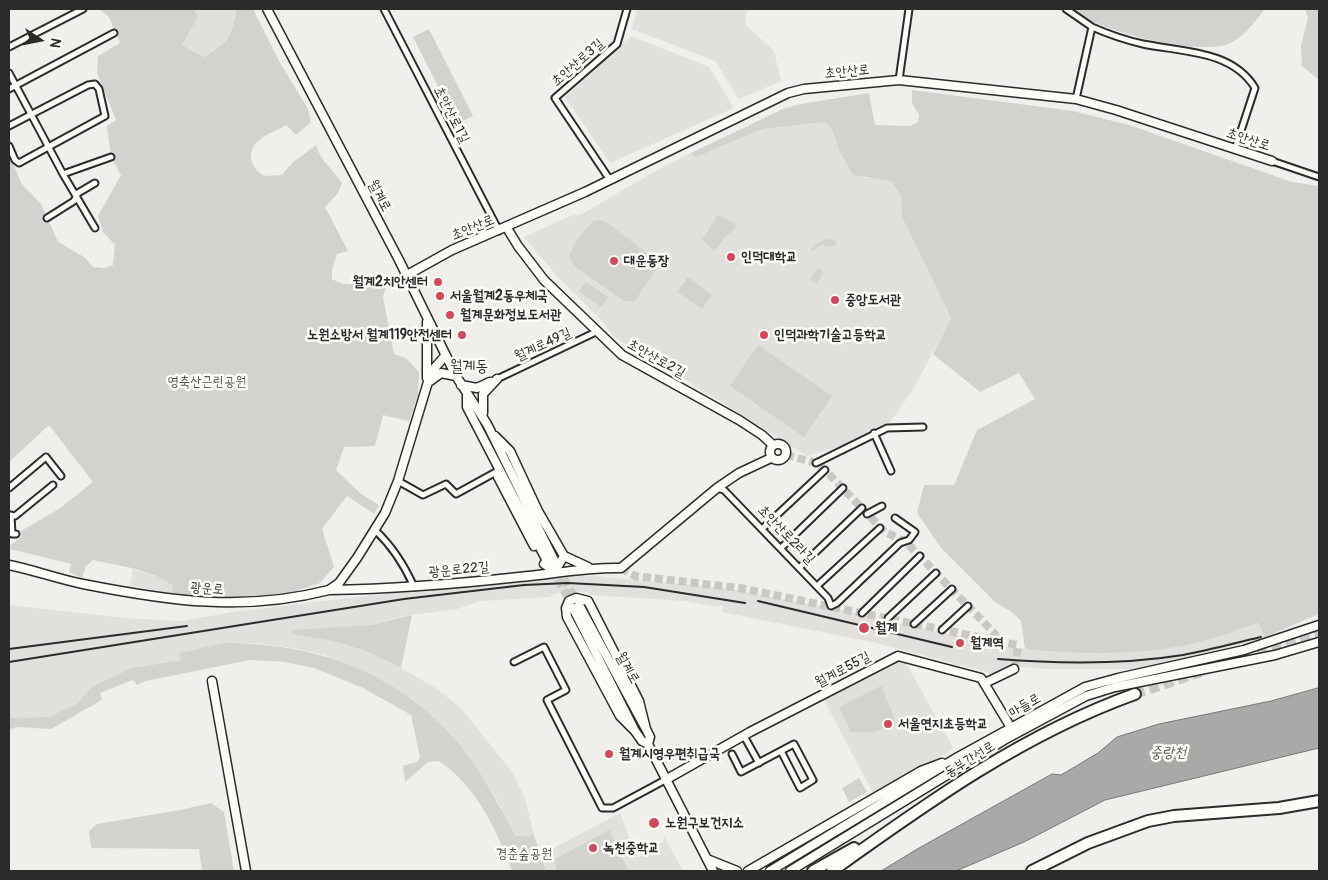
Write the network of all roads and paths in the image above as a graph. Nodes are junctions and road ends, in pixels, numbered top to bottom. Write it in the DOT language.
graph roads {
  1 [pos="83,9"];
  2 [pos="267,9"];
  3 [pos="384,9"];
  4 [pos="627,9"];
  5 [pos="909,9"];
  6 [pos="1066,9"];
  7 [pos="1092,27"];
  8 [pos="114,33"];
  9 [pos="9,47"];
  10 [pos="9,73"];
  11 [pos="899,80"];
  12 [pos="16,86"];
  13 [pos="9,90"];
  14 [pos="1076,100"];
  15 [pos="31,116"];
  16 [pos="9,126"];
  17 [pos="9,146"];
  18 [pos="48,148"];
  19 [pos="1236,149"];
  20 [pos="111,157"];
  21 [pos="1272,161"];
  22 [pos="63,174"];
  23 [pos="1319,177"];
  24 [pos="610,180"];
  25 [pos="95,184"];
  26 [pos="76,196"];
  27 [pos="48,218"];
  28 [pos="95,228"];
  29 [pos="507,228"];
  30 [pos="499,231"];
  31 [pos="406,275"];
  32 [pos="426,316"];
  33 [pos="598,331"];
  34 [pos="445,356"];
  35 [pos="456,376"];
  36 [pos="497,379"];
  37 [pos="427,385"];
  38 [pos="461,385"];
  39 [pos="467,396"];
  40 [pos="488,427"];
  41 [pos="923,427"];
  42 [pos="874,434"];
  43 [pos="482,435"];
  44 [pos="773,445"];
  45 [pos="771,458"];
  46 [pos="816,463"];
  47 [pos="825,470"];
  48 [pos="891,471"];
  49 [pos="496,472"];
  50 [pos="61,476"];
  51 [pos="398,481"];
  52 [pos="53,485"];
  53 [pos="9,488"];
  54 [pos="717,488"];
  55 [pos="843,488"];
  56 [pos="882,506"];
  57 [pos="862,508"];
  58 [pos="867,514"];
  59 [pos="10,515"];
  60 [pos="895,518"];
  61 [pos="880,528"];
  62 [pos="762,529"];
  63 [pos="375,530"];
  64 [pos="16,534"];
  65 [pos="781,548"];
  66 [pos="564,556"];
  67 [pos="920,556"];
  68 [pos="549,562"];
  69 [pos="9,566"];
  70 [pos="590,567"];
  71 [pos="799,568"];
  72 [pos="936,573"];
  73 [pos="549,574"];
  74 [pos="817,586"];
  75 [pos="414,587"];
  76 [pos="329,590"];
  77 [pos="952,590"];
  78 [pos="968,606"];
  79 [pos="862,613"];
  80 [pos="888,618"];
  81 [pos="914,624"];
  82 [pos="1319,625"];
  83 [pos="942,630"];
  84 [pos="1319,642"];
  85 [pos="514,662"];
  86 [pos="1014,669"];
  87 [pos="212,681"];
  88 [pos="984,684"];
  89 [pos="1135,694"];
  90 [pos="646,729"];
  91 [pos="635,731"];
  92 [pos="1013,731"];
  93 [pos="744,736"];
  94 [pos="648,744"];
  95 [pos="782,751"];
  96 [pos="732,754"];
  97 [pos="958,758"];
  98 [pos="759,763"];
  99 [pos="667,779"];
  100 [pos="1319,801"];
  101 [pos="894,826"];
  102 [pos="707,859"];
  103 [pos="246,871"];
  104 [pos="706,871"];
  105 [pos="713,871"];
  106 [pos="737,871"];
  107 [pos="748,871"];
  108 [pos="770,871"];
  109 [pos="790,871"];
  110 [pos="812,871"];
  111 [pos="832,871"];
  112 [pos="1032,871"];
  1 -- 9 [label="street"];
  2 -- 31 [label="street, 월계로"];
  3 -- 30 [label="street, 초안산로1길"];
  4 -- 24 [label="street, 초안산로3길"];
  5 -- 11 [label="street"];
  6 -- 7 [label="street"];
  7 -- 14 [label="street"];
  7 -- 19 [label="street"];
  8 -- 12 [label="street"];
  10 -- 12 [label="street"];
  11 -- 14 [label="street, 초안산로"];
  11 -- 24 [label="street, 초안산로"];
  12 -- 13 [label="street"];
  12 -- 15 [label="street"];
  14 -- 19 [label="street, 초안산로"];
  15 -- 16 [label="street"];
  15 -- 18 [label="street"];
  15 -- 18 [label="street"];
  17 -- 18 [label="street"];
  18 -- 22 [label="street"];
  19 -- 21 [label="street, 초안산로"];
  20 -- 22 [label="street"];
  21 -- 23 [label="street, 초안산로"];
  22 -- 26 [label="street"];
  24 -- 29 [label="street, 초안산로"];
  25 -- 26 [label="street"];
  26 -- 27 [label="street"];
  26 -- 28 [label="street"];
  29 -- 30 [label="street, 초안산로"];
  29 -- 33 [label="street, 초안산로2길"];
  30 -- 31 [label="street, 초안산로"];
  31 -- 32 [label="street, 월계로"];
  32 -- 34 [label="street, 월계로"];
  32 -- 37 [label="street"];
  33 -- 36 [label="street, 월계로49길"];
  33 -- 44 [label="street, 초안산로2길"];
  34 -- 35 [label="street, 월계로"];
  34 -- 37 [label="street"];
  35 -- 37 [label="street"];
  35 -- 38 [label="street, 월계로"];
  36 -- 38 [label="street"];
  36 -- 40 [label="street"];
  37 -- 51 [label="street"];
  38 -- 39 [label="street, 월계로"];
  39 -- 40 [label="street, 월계로"];
  39 -- 43 [label="street, 월계로"];
  40 -- 66 [label="street"];
  40 -- 68 [label="street, 월계로"];
  41 -- 42 [label="street"];
  42 -- 46 [label="street"];
  42 -- 48 [label="street"];
  43 -- 49 [label="street"];
  43 -- 68 [label="street, 월계로"];
  44 -- 45 [label="street"];
  44 -- 45 [label="street"];
  45 -- 54 [label="street"];
  47 -- 62 [label="street"];
  49 -- 51 [label="street"];
  49 -- 68 [label="street"];
  50 -- 53 [label="street"];
  51 -- 63 [label="street"];
  52 -- 59 [label="street"];
  54 -- 62 [label="street, 초안산로2라길"];
  54 -- 70 [label="street"];
  55 -- 65 [label="street"];
  56 -- 58 [label="street"];
  57 -- 71 [label="street"];
  59 -- 64 [label="street"];
  60 -- 74 [label="street, 초안산로2라길"];
  61 -- 74 [label="street"];
  62 -- 65 [label="street, 초안산로2라길"];
  63 -- 75 [label="street"];
  63 -- 76 [label="street"];
  65 -- 71 [label="street, 초안산로2라길"];
  66 -- 68 [label="street"];
  66 -- 70 [label="street"];
  67 -- 79 [label="street"];
  68 -- 73 [label="street"];
  69 -- 76 [label="street, 광운로"];
  70 -- 73 [label="street, 광운로22길"];
  71 -- 74 [label="street, 초안산로2라길"];
  72 -- 80 [label="street"];
  73 -- 75 [label="street, 광운로22길"];
  75 -- 76 [label="street, 광운로22길"];
  77 -- 81 [label="street"];
  78 -- 83 [label="street"];
  82 -- 92 [label="street, 마들로"];
  84 -- 92 [label="street, 마들로"];
  85 -- 99 [label="street"];
  86 -- 88 [label="street"];
  87 -- 103 [label="street"];
  88 -- 92 [label="street, 월계로55길"];
  88 -- 93 [label="street, 월계로55길"];
  89 -- 101 [label="highway, 동부간선로"];
  90 -- 91 [label="street, 월계로"];
  90 -- 91 [label="street"];
  90 -- 94 [label="street, 월계로"];
  91 -- 94 [label="street, 월계로"];
  92 -- 97 [label="street, 마들로"];
  92 -- 109 [label="street, 마들로"];
  93 -- 98 [label="street"];
  93 -- 99 [label="street, 월계로55길"];
  94 -- 99 [label="street, 월계로"];
  95 -- 95 [label="street"];
  95 -- 98 [label="street"];
  96 -- 98 [label="street"];
  97 -- 107 [label="street"];
  97 -- 108 [label="street, 마들로"];
  99 -- 102 [label="street, 월계로"];
  100 -- 112 [label="highway"];
  101 -- 110 [label="highway"];
  101 -- 111 [label="highway, 동부간선로"];
  102 -- 104 [label="street"];
  102 -- 105 [label="street, 월계로"];
  102 -- 106 [label="street"];
}
